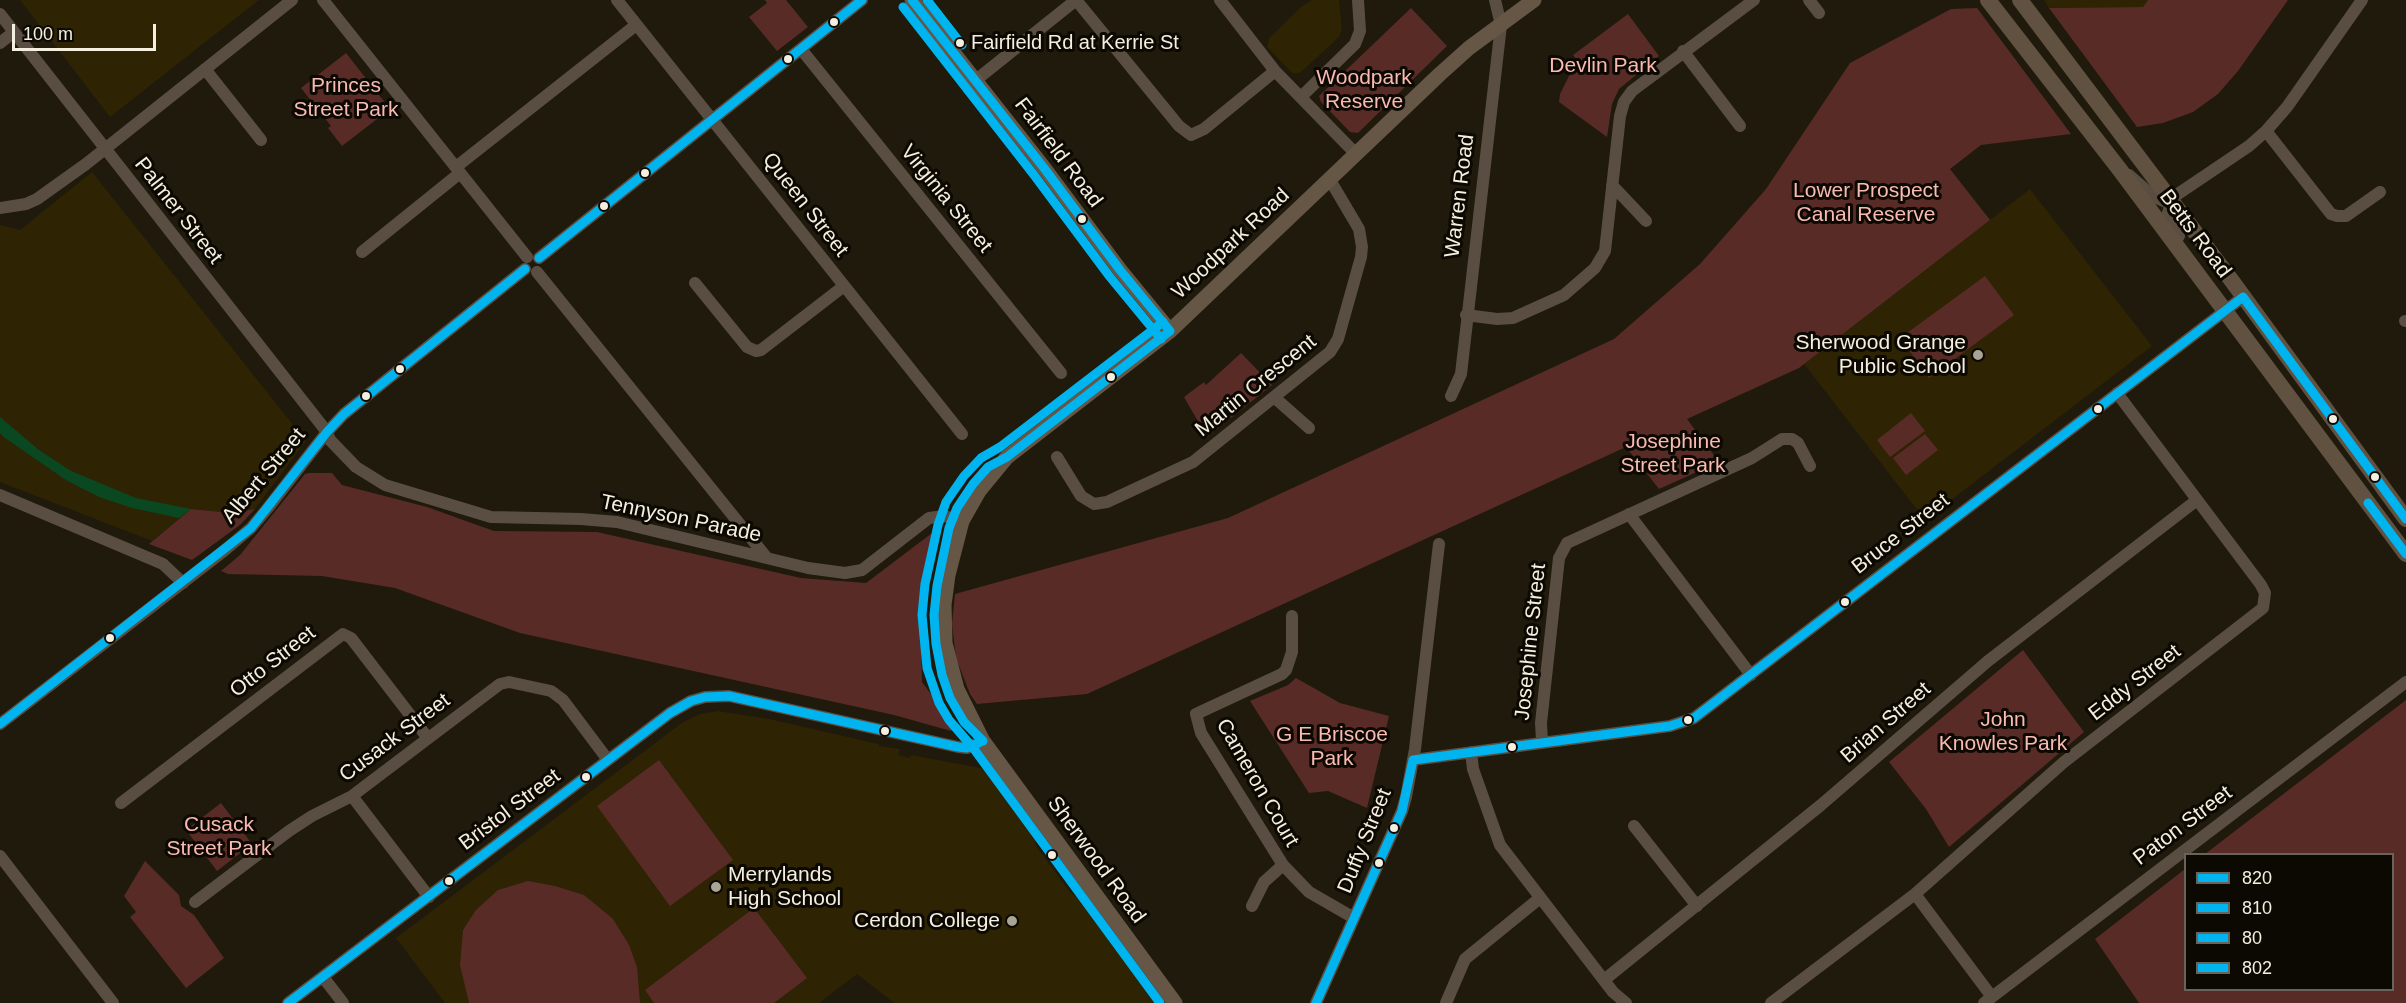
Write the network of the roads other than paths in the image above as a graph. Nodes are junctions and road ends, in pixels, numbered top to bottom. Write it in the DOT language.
graph roads {
  1 [pos="292,0"];
  2 [pos="323,0"];
  3 [pos="617,0"];
  4 [pos="862,0"];
  5 [pos="912,0"];
  6 [pos="1076,0"];
  7 [pos="1220,0"];
  8 [pos="1358,0"];
  9 [pos="1495,0"];
  10 [pos="1534,0"];
  11 [pos="1754,0"];
  12 [pos="1809,0"];
  13 [pos="1988,0"];
  14 [pos="2020,0"];
  15 [pos="2362,0"];
  16 [pos="1819,13"];
  17 [pos="0,14"];
  18 [pos="636,25"];
  19 [pos="1501,25"];
  20 [pos="14,32"];
  21 [pos="0,43"];
  22 [pos="801,49"];
  23 [pos="1683,51"];
  24 [pos="205,69"];
  25 [pos="1275,71"];
  26 [pos="976,80"];
  27 [pos="1302,96"];
  28 [pos="713,121"];
  29 [pos="1740,126"];
  30 [pos="2266,131"];
  31 [pos="261,140"];
  32 [pos="105,149"];
  33 [pos="1356,154"];
  34 [pos="458,170"];
  35 [pos="2120,170"];
  36 [pos="1330,180"];
  37 [pos="1612,185"];
  38 [pos="2380,192"];
  39 [pos="2172,200"];
  40 [pos="0,208"];
  41 [pos="1646,221"];
  42 [pos="362,252"];
  43 [pos="2185,258"];
  44 [pos="532,264"];
  45 [pos="694,284"];
  46 [pos="844,286"];
  47 [pos="2243,297"];
  48 [pos="2225,311"];
  49 [pos="1466,315"];
  50 [pos="1170,331"];
  51 [pos="1061,373"];
  52 [pos="2117,393"];
  53 [pos="1451,396"];
  54 [pos="1275,398"];
  55 [pos="1308,428"];
  56 [pos="327,432"];
  57 [pos="962,434"];
  58 [pos="1057,457"];
  59 [pos="1810,466"];
  60 [pos="0,495"];
  61 [pos="2197,500"];
  62 [pos="1629,514"];
  63 [pos="2406,519"];
  64 [pos="957,520"];
  65 [pos="1439,544"];
  66 [pos="2406,554"];
  67 [pos="767,558"];
  68 [pos="183,583"];
  69 [pos="1292,616"];
  70 [pos="1751,675"];
  71 [pos="2406,682"];
  72 [pos="0,724"];
  73 [pos="427,737"];
  74 [pos="983,741"];
  75 [pos="1542,741"];
  76 [pos="1471,752"];
  77 [pos="608,760"];
  78 [pos="1413,760"];
  79 [pos="352,795"];
  80 [pos="121,804"];
  81 [pos="1634,826"];
  82 [pos="0,856"];
  83 [pos="1282,865"];
  84 [pos="1915,894"];
  85 [pos="429,897"];
  86 [pos="1540,898"];
  87 [pos="195,902"];
  88 [pos="1252,906"];
  89 [pos="1697,906"];
  90 [pos="1354,918"];
  91 [pos="323,976"];
  92 [pos="1604,980"];
  93 [pos="1988,1000"];
  94 [pos="113,1003"];
  95 [pos="288,1003"];
  96 [pos="343,1003"];
  97 [pos="1175,1003"];
  98 [pos="1316,1003"];
  99 [pos="1446,1003"];
  100 [pos="1626,1003"];
  101 [pos="1771,1003"];
  1 -- 24 [label="street"];
  2 -- 34 [label="street"];
  3 -- 18 [label="street, Queen Street"];
  4 -- 22 [label="street, Albert Street"];
  5 -- 26 [label="main road, Fairfield Road"];
  6 -- 25 [label="street"];
  6 -- 26 [label="street"];
  7 -- 25 [label="street"];
  8 -- 27 [label="street"];
  9 -- 19 [label="street, Warren Road"];
  10 -- 19 [label="main road, Woodpark Road"];
  11 -- 23 [label="street"];
  12 -- 16 [label="street"];
  13 -- 35 [label="highway, Betts Road"];
  14 -- 39 [label="highway, Betts Road"];
  15 -- 30 [label="street"];
  17 -- 20 [label="street, Palmer Street"];
  18 -- 28 [label="street, Queen Street"];
  18 -- 34 [label="street"];
  19 -- 33 [label="main road, Woodpark Road"];
  19 -- 49 [label="street, Warren Road"];
  20 -- 21 [label="street"];
  20 -- 32 [label="street, Palmer Street"];
  22 -- 28 [label="street, Albert Street"];
  22 -- 51 [label="street, Virginia Street"];
  23 -- 29 [label="street"];
  23 -- 37 [label="street"];
  24 -- 31 [label="street"];
  24 -- 32 [label="street"];
  25 -- 27 [label="street"];
  26 -- 50 [label="main road, Fairfield Road"];
  27 -- 33 [label="street"];
  28 -- 44 [label="street, Albert Street"];
  28 -- 46 [label="street, Queen Street"];
  30 -- 38 [label="street"];
  30 -- 39 [label="street"];
  32 -- 40 [label="street"];
  32 -- 56 [label="street, Palmer Street"];
  33 -- 36 [label="main road, Woodpark Road"];
  34 -- 42 [label="street"];
  34 -- 44 [label="street"];
  35 -- 39 [label="street"];
  35 -- 43 [label="highway, Betts Road"];
  36 -- 50 [label="main road, Woodpark Road"];
  36 -- 54 [label="street, Martin Crescent"];
  37 -- 41 [label="street"];
  37 -- 49 [label="street"];
  39 -- 43 [label="street"];
  39 -- 47 [label="highway, Betts Road"];
  43 -- 48 [label="highway, Betts Road"];
  44 -- 56 [label="street, Albert Street"];
  44 -- 67 [label="street"];
  45 -- 46 [label="street"];
  46 -- 57 [label="street, Queen Street"];
  47 -- 48 [label="street, Bruce Street"];
  47 -- 63 [label="highway, Betts Road"];
  48 -- 52 [label="street, Bruce Street"];
  48 -- 66 [label="highway, Betts Road"];
  49 -- 53 [label="street, Warren Road"];
  50 -- 64 [label="main road, Woodpark Road"];
  52 -- 61 [label="street, Eddy Street"];
  52 -- 70 [label="street, Bruce Street"];
  54 -- 55 [label="street"];
  54 -- 58 [label="street, Martin Crescent"];
  56 -- 67 [label="street, Tennyson Parade"];
  56 -- 68 [label="street, Albert Street"];
  59 -- 62 [label="street, Josephine Street"];
  60 -- 68 [label="street"];
  61 -- 84 [label="street, Eddy Street"];
  61 -- 89 [label="street, Brian Street"];
  62 -- 70 [label="street"];
  62 -- 75 [label="street, Josephine Street"];
  64 -- 67 [label="street, Tennyson Parade"];
  64 -- 74 [label="main road, Sherwood Road"];
  65 -- 78 [label="street, Duffy Street"];
  68 -- 72 [label="street, Albert Street"];
  69 -- 83 [label="street, Cameron Court"];
  70 -- 75 [label="street, Bruce Street"];
  71 -- 93 [label="street, Paton Street"];
  73 -- 77 [label="street, Cusack Street"];
  73 -- 79 [label="street, Cusack Street"];
  73 -- 80 [label="street, Otto Street"];
  74 -- 77 [label="street, Bristol Street"];
  74 -- 97 [label="main road, Sherwood Road"];
  75 -- 76 [label="street, Bruce Street"];
  76 -- 78 [label="street, Bruce Street"];
  76 -- 86 [label="street"];
  77 -- 85 [label="street, Bristol Street"];
  78 -- 90 [label="street, Duffy Street"];
  79 -- 85 [label="street"];
  79 -- 87 [label="street, Cusack Street"];
  81 -- 89 [label="street"];
  82 -- 94 [label="street"];
  83 -- 88 [label="street"];
  83 -- 90 [label="street, Cameron Court"];
  84 -- 93 [label="street"];
  84 -- 101 [label="street, Eddy Street"];
  85 -- 91 [label="street, Bristol Street"];
  86 -- 92 [label="street"];
  86 -- 99 [label="street"];
  89 -- 92 [label="street, Brian Street"];
  90 -- 98 [label="street, Duffy Street"];
  91 -- 95 [label="street, Bristol Street"];
  91 -- 96 [label="street"];
  92 -- 100 [label="street"];
}
